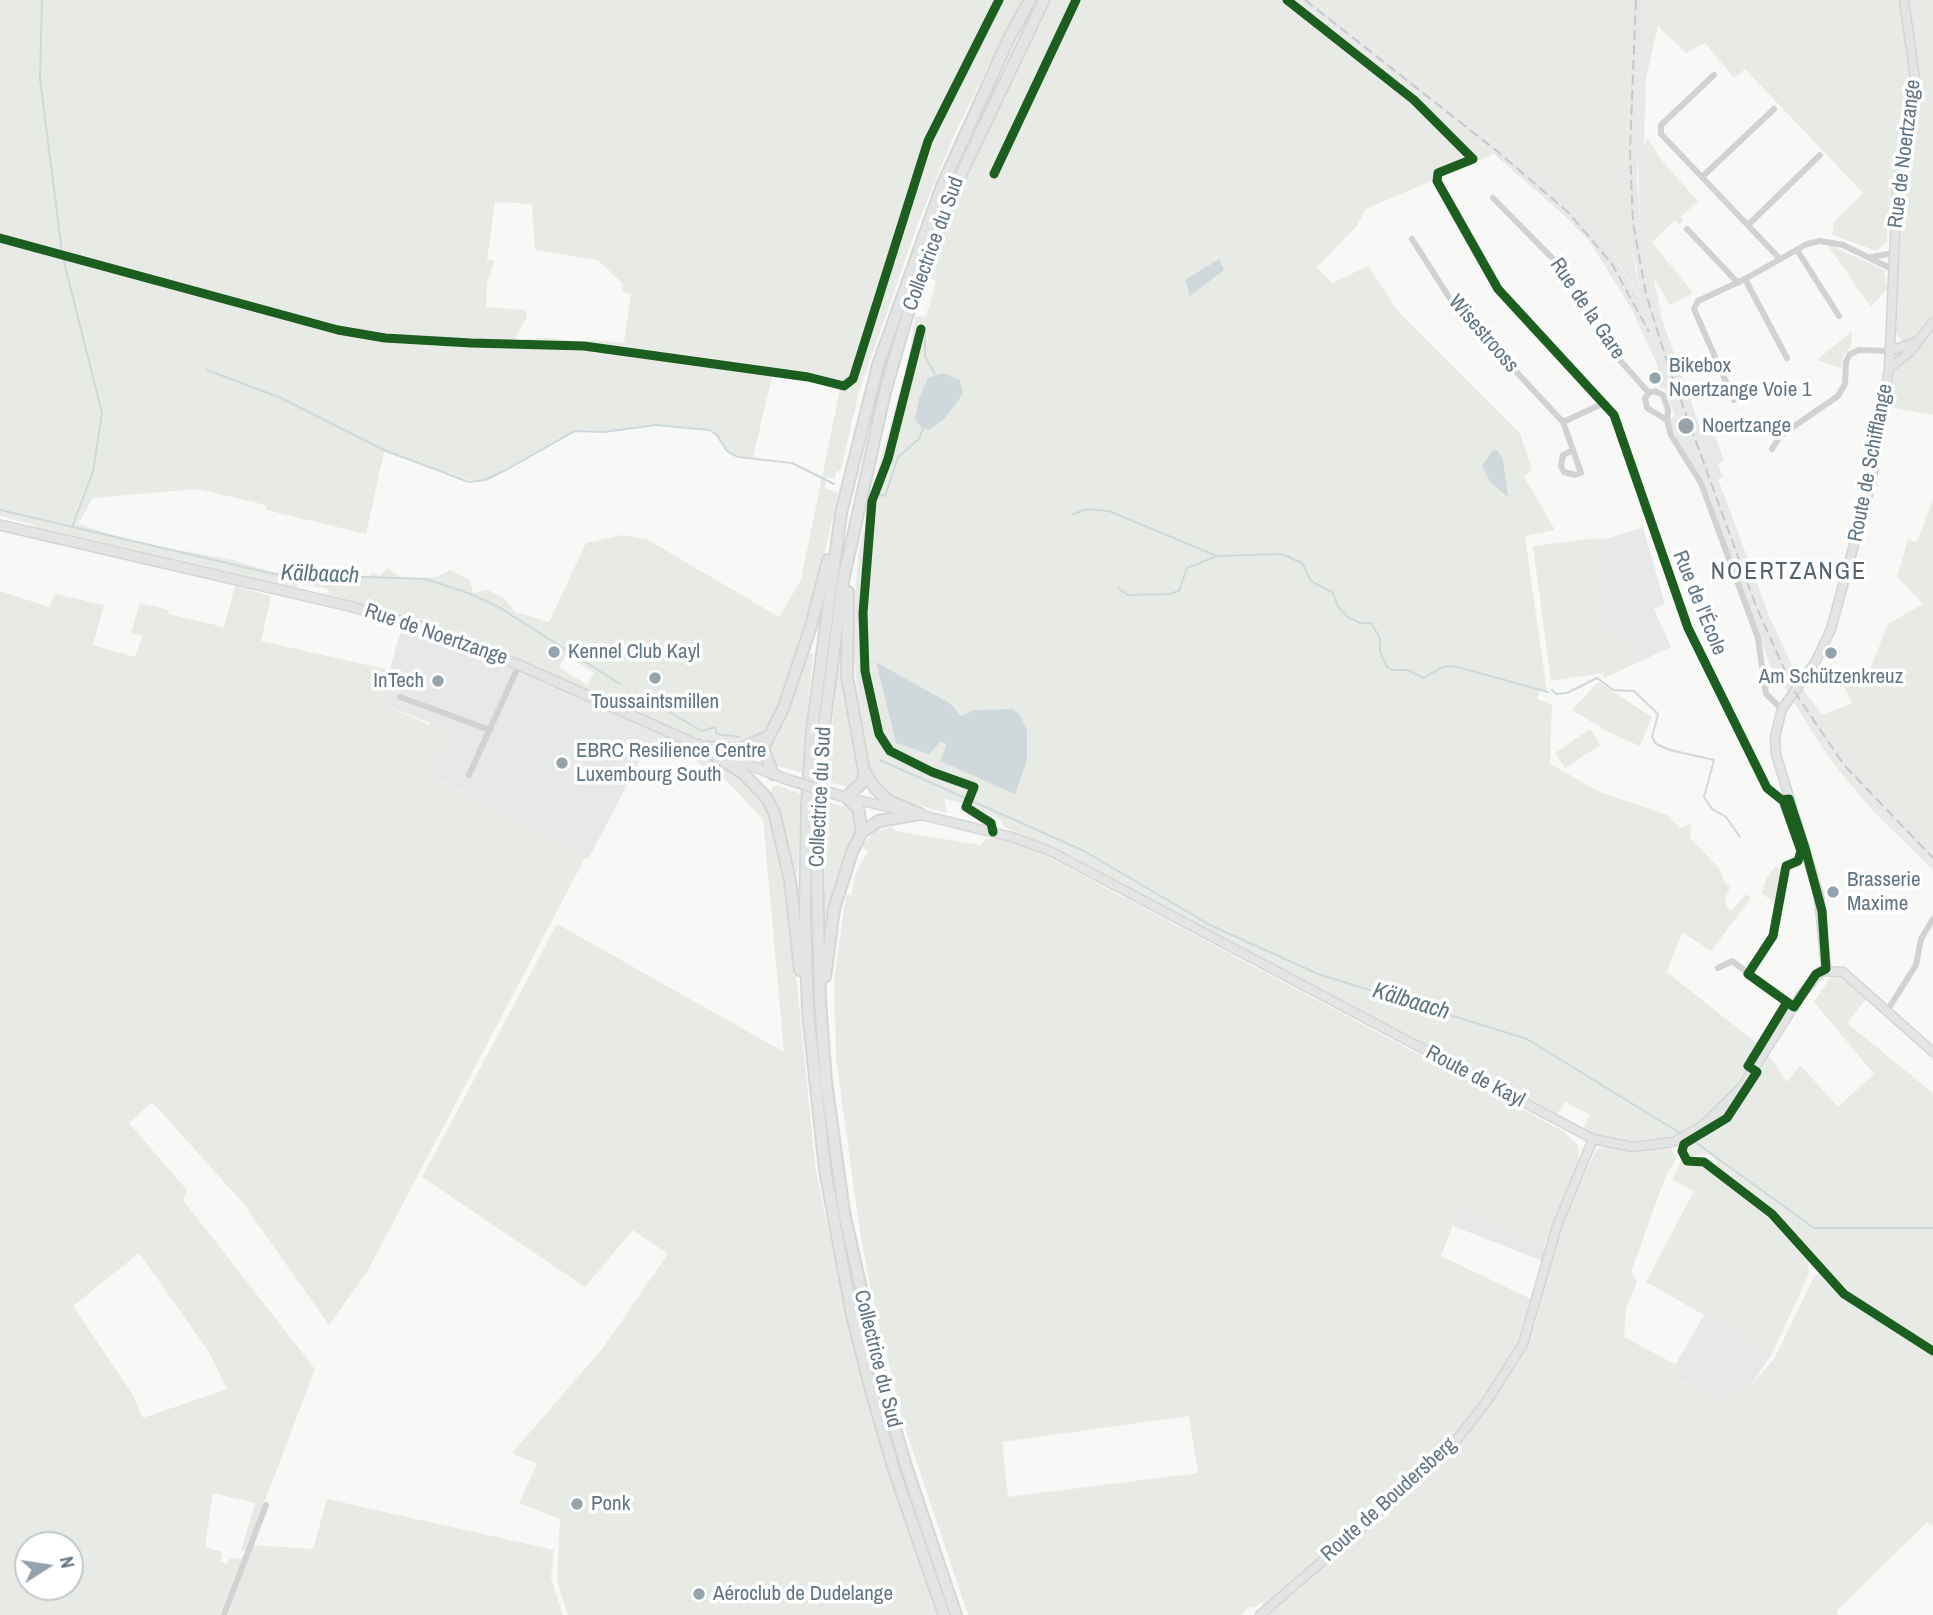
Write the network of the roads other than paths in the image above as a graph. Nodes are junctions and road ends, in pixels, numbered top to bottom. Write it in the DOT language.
graph roads {
  1 [pos="1030,0"];
  2 [pos="1044,0"];
  3 [pos="1904,0"];
  4 [pos="1714,75"];
  5 [pos="1774,109"];
  6 [pos="1820,156"];
  7 [pos="1702,177"];
  8 [pos="1493,198"];
  9 [pos="1748,225"];
  10 [pos="1687,229"];
  11 [pos="1412,239"];
  12 [pos="1797,250"];
  13 [pos="1894,253"];
  14 [pos="1871,257"];
  15 [pos="1780,259"];
  16 [pos="1894,270"];
  17 [pos="1742,281"];
  18 [pos="1839,316"];
  19 [pos="1933,322"];
  20 [pos="1891,335"];
  21 [pos="1914,343"];
  22 [pos="1890,351"];
  23 [pos="1907,355"];
  24 [pos="1787,358"];
  25 [pos="1889,369"];
  26 [pos="1649,393"];
  27 [pos="1734,400"];
  28 [pos="1667,420"];
  29 [pos="1563,422"];
  30 [pos="1772,449"];
  31 [pos="1573,450"];
  32 [pos="841,513"];
  33 [pos="0,525"];
  34 [pos="851,537"];
  35 [pos="520,665"];
  36 [pos="400,697"];
  37 [pos="1782,709"];
  38 [pos="490,730"];
  39 [pos="767,737"];
  40 [pos="698,745"];
  41 [pos="864,771"];
  42 [pos="469,775"];
  43 [pos="779,777"];
  44 [pos="766,797"];
  45 [pos="844,797"];
  46 [pos="1789,799"];
  47 [pos="920,814"];
  48 [pos="862,832"];
  49 [pos="1807,857"];
  50 [pos="1933,919"];
  51 [pos="1718,968"];
  52 [pos="1826,970"];
  53 [pos="1748,974"];
  54 [pos="1794,1007"];
  55 [pos="1887,1011"];
  56 [pos="808,1012"];
  57 [pos="821,1018"];
  58 [pos="1933,1052"];
  59 [pos="1593,1139"];
  60 [pos="266,1505"];
  61 [pos="224,1615"];
  62 [pos="944,1615"];
  63 [pos="956,1615"];
  64 [pos="1260,1615"];
  1 -- 32 [label="highway, Collectrice du Sud"];
  2 -- 34 [label="highway, Collectrice du Sud"];
  3 -- 13 [label="main road, Rue de Noertzange"];
  4 -- 7 [label="street"];
  5 -- 7 [label="street"];
  6 -- 9 [label="street"];
  7 -- 9 [label="street"];
  8 -- 26 [label="street, Rue de la Gare"];
  9 -- 15 [label="street"];
  10 -- 17 [label="street"];
  11 -- 29 [label="street, Wisestrooss"];
  12 -- 14 [label="street"];
  12 -- 15 [label="street"];
  12 -- 18 [label="street"];
  13 -- 14 [label="street"];
  13 -- 16 [label="main road, Rue de Noertzange"];
  14 -- 16 [label="street"];
  15 -- 17 [label="street"];
  16 -- 20 [label="main road, Rue de Noertzange"];
  17 -- 24 [label="street"];
  17 -- 27 [label="street"];
  19 -- 21 [label="main road"];
  20 -- 21 [label="main road"];
  20 -- 22 [label="main road, Rue de Noertzange"];
  21 -- 22 [label="main road"];
  21 -- 23 [label="main road"];
  22 -- 23 [label="main road"];
  22 -- 25 [label="main road, Route de Schifflange"];
  22 -- 30 [label="street"];
  23 -- 25 [label="main road"];
  25 -- 37 [label="main road, Route de Schifflange"];
  26 -- 28 [label="street, Rue de la Gare"];
  26 -- 28 [label="street, Rue de la Gare"];
  28 -- 37 [label="street, Rue de la Gare"];
  29 -- 31 [label="street, Wisestrooss"];
  29 -- 46 [label="street, Rue de l'École"];
  32 -- 39 [label="highway"];
  32 -- 56 [label="highway, Collectrice du Sud"];
  33 -- 35 [label="main road, Rue de Noertzange"];
  34 -- 41 [label="highway"];
  34 -- 57 [label="highway, Collectrice du Sud"];
  35 -- 38 [label="street"];
  35 -- 40 [label="main road, Rue de Noertzange"];
  36 -- 38 [label="street"];
  37 -- 46 [label="main road"];
  38 -- 42 [label="street"];
  39 -- 40 [label="highway"];
  39 -- 43 [label="highway"];
  40 -- 43 [label="main road, Rue de Noertzange"];
  40 -- 44 [label="highway"];
  41 -- 45 [label="highway"];
  41 -- 47 [label="highway"];
  43 -- 44 [label="highway"];
  43 -- 45 [label="main road, Rue de Noertzange, bridge"];
  44 -- 56 [label="highway"];
  45 -- 47 [label="main road, Route de Kayl"];
  45 -- 48 [label="highway"];
  46 -- 49 [label="main road"];
  47 -- 48 [label="highway"];
  47 -- 59 [label="main road, Route de Kayl"];
  48 -- 57 [label="highway"];
  49 -- 52 [label="main road"];
  49 -- 53 [label="street"];
  50 -- 55 [label="street"];
  51 -- 53 [label="street"];
  52 -- 54 [label="main road, Route de Kayl"];
  52 -- 55 [label="main road"];
  53 -- 54 [label="street"];
  54 -- 59 [label="main road, Route de Kayl"];
  55 -- 58 [label="main road"];
  56 -- 62 [label="highway, Collectrice du Sud"];
  57 -- 63 [label="highway, Collectrice du Sud"];
  59 -- 64 [label="main road, Route de Boudersberg"];
  60 -- 61 [label="street"];
}
